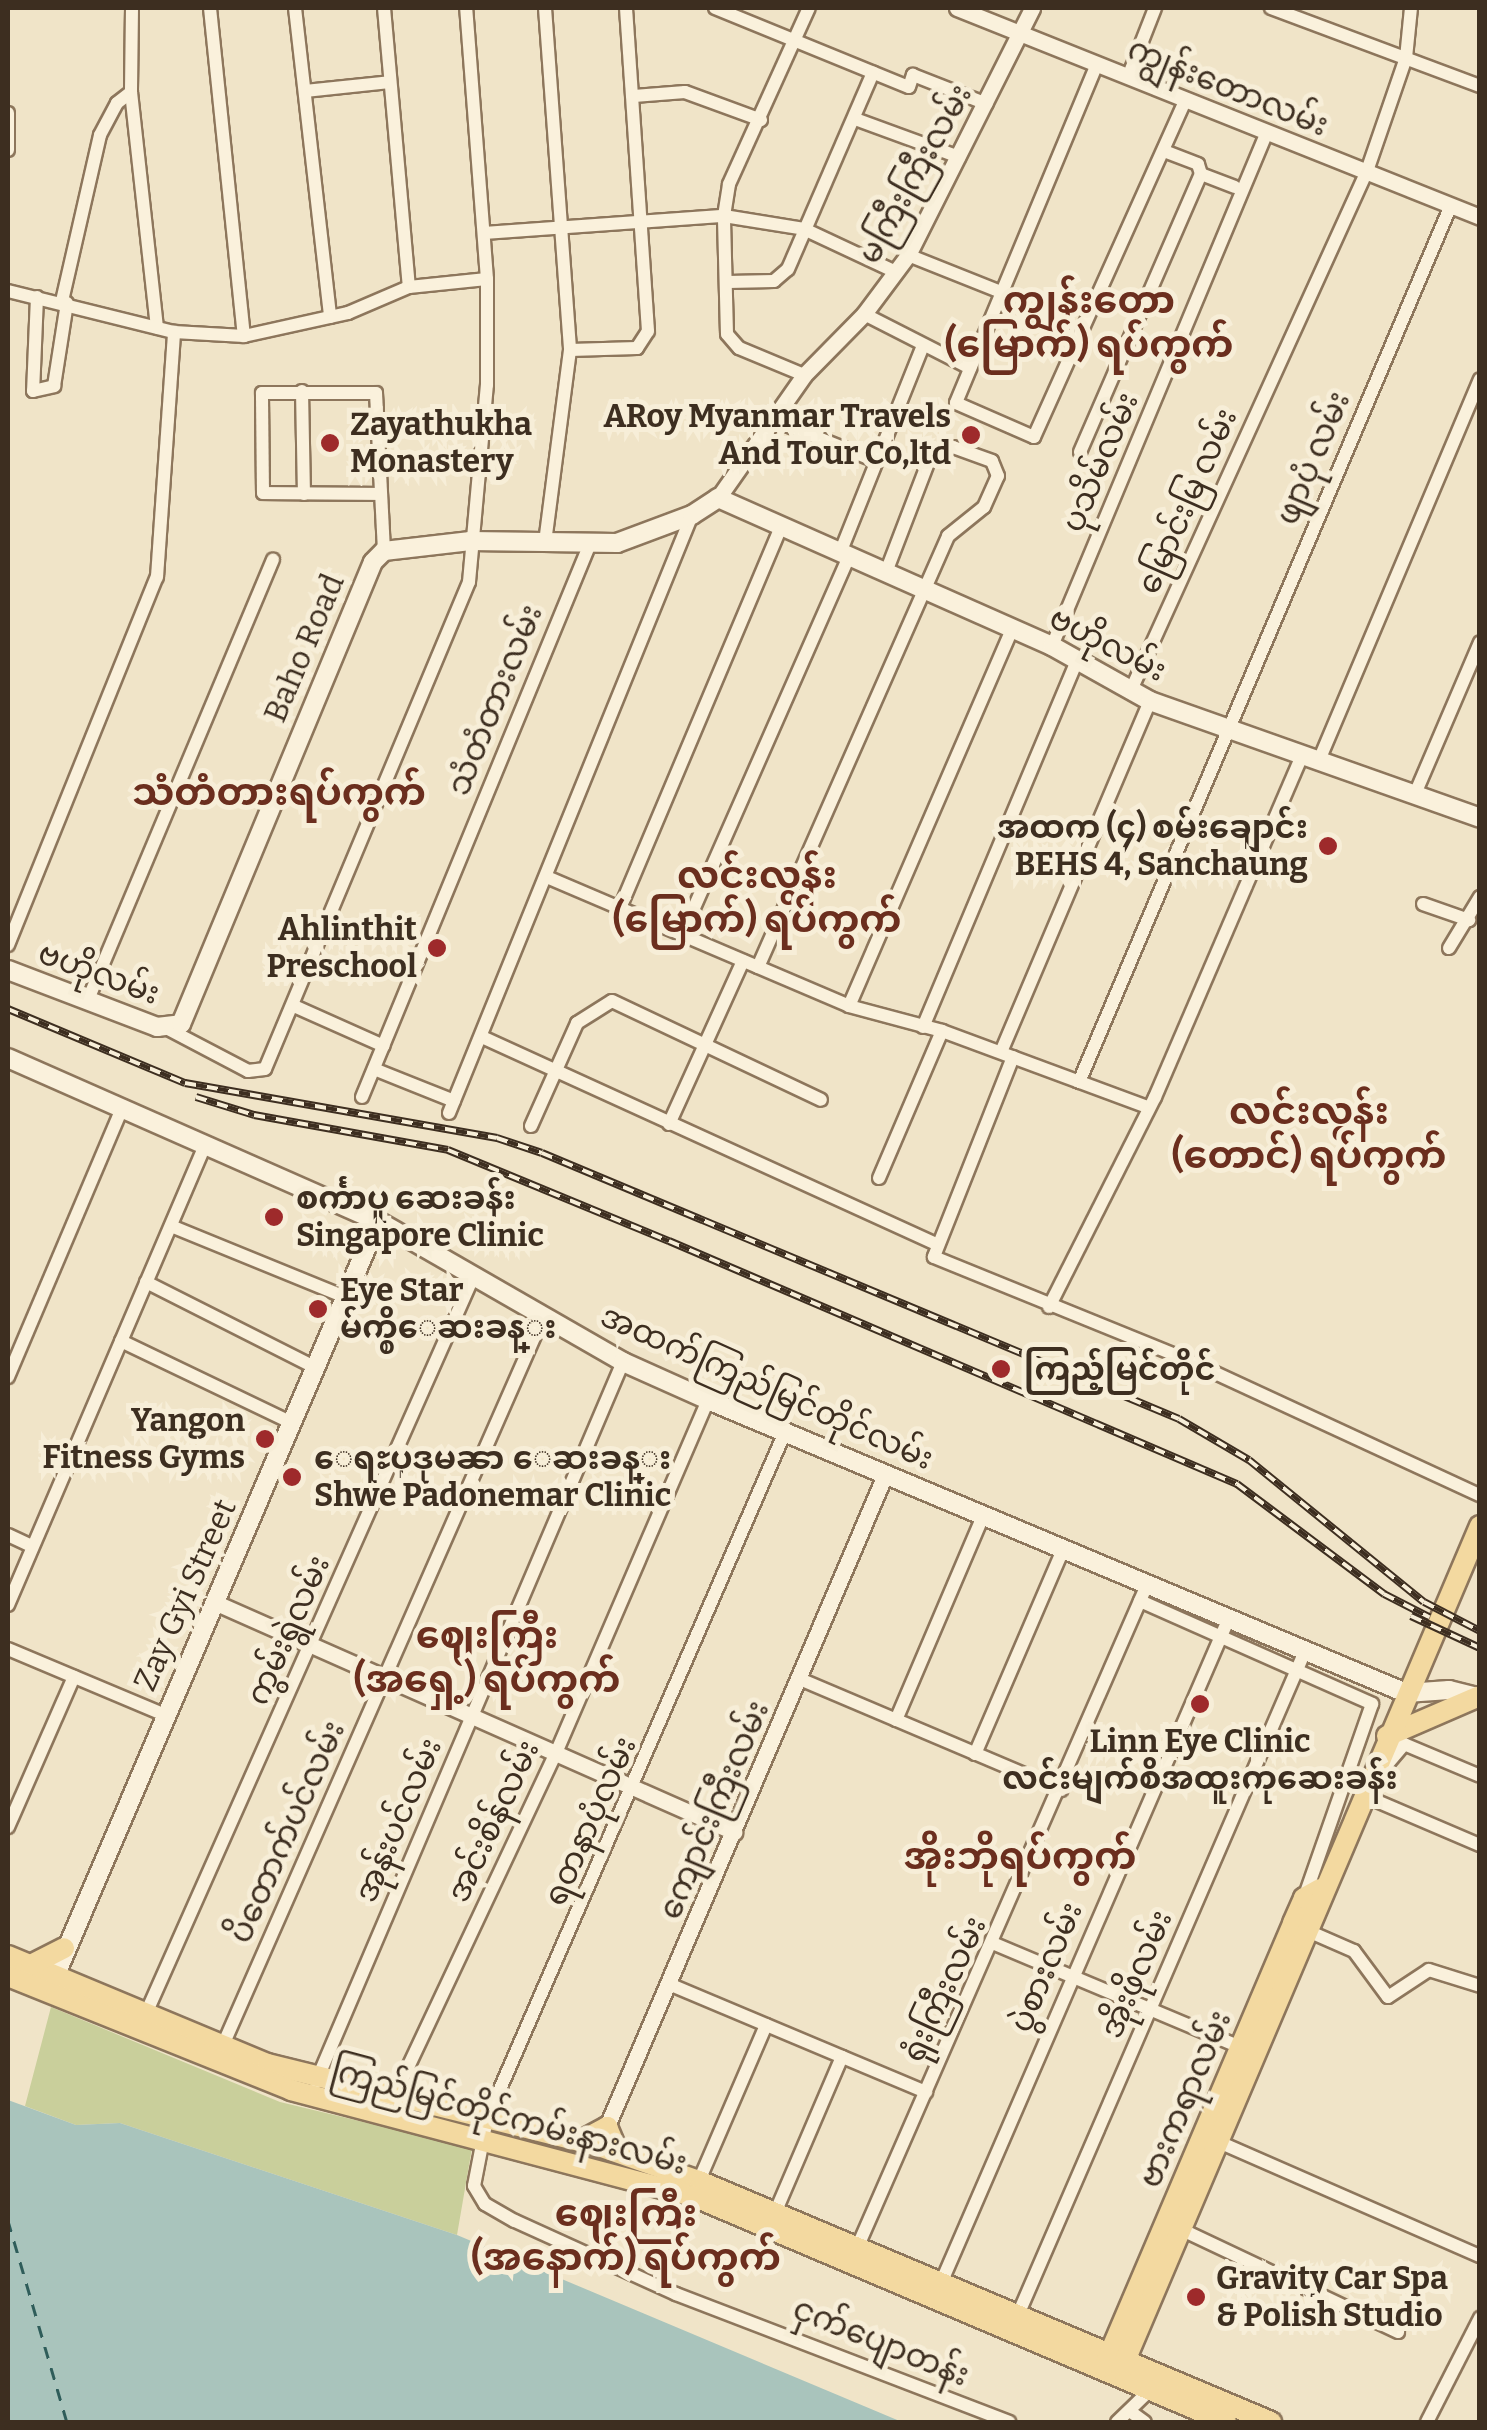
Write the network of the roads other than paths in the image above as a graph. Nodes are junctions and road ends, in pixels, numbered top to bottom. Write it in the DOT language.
graph roads {
  1 [pos="132,8"];
  2 [pos="210,8"];
  3 [pos="296,8"];
  4 [pos="384,8"];
  5 [pos="466,8"];
  6 [pos="545,8"];
  7 [pos="626,8"];
  8 [pos="715,8"];
  9 [pos="809,8"];
  10 [pos="957,8"];
  11 [pos="1032,8"];
  12 [pos="1154,8"];
  13 [pos="1271,8"];
  14 [pos="1411,8"];
  15 [pos="1021,34"];
  16 [pos="796,41"];
  17 [pos="1406,58"];
  18 [pos="1097,64"];
  19 [pos="874,74"];
  20 [pos="1128,77"];
  21 [pos="390,82"];
  22 [pos="1480,86"];
  23 [pos="305,91"];
  24 [pos="131,92"];
  25 [pos="634,96"];
  26 [pos="1185,100"];
  27 [pos="987,104"];
  28 [pos="8,113"];
  29 [pos="856,119"];
  30 [pos="762,120"];
  31 [pos="1267,132"];
  32 [pos="8,150"];
  33 [pos="1164,151"];
  34 [pos="959,157"];
  35 [pos="1366,171"];
  36 [pos="1201,174"];
  37 [pos="1235,187"];
  38 [pos="1450,205"];
  39 [pos="724,216"];
  40 [pos="1480,217"];
  41 [pos="643,220"];
  42 [pos="563,226"];
  43 [pos="804,229"];
  44 [pos="484,232"];
  45 [pos="908,255"];
  46 [pos="896,272"];
  47 [pos="488,279"];
  48 [pos="728,282"];
  49 [pos="409,287"];
  50 [pos="8,292"];
  51 [pos="1002,292"];
  52 [pos="37,297"];
  53 [pos="64,302"];
  54 [pos="864,314"];
  55 [pos="330,317"];
  56 [pos="158,328"];
  57 [pos="174,332"];
  58 [pos="244,336"];
  59 [pos="923,346"];
  60 [pos="570,350"];
  61 [pos="970,368"];
  62 [pos="804,375"];
  63 [pos="1480,379"];
  64 [pos="302,391"];
  65 [pos="771,420"];
  66 [pos="1080,452"];
  67 [pos="876,461"];
  68 [pos="304,494"];
  69 [pos="381,494"];
  70 [pos="718,498"];
  71 [pos="692,515"];
  72 [pos="781,527"];
  73 [pos="470,541"];
  74 [pos="545,542"];
  75 [pos="589,546"];
  76 [pos="384,551"];
  77 [pos="844,555"];
  78 [pos="273,560"];
  79 [pos="886,572"];
  80 [pos="923,588"];
  81 [pos="1012,629"];
  82 [pos="1480,642"];
  83 [pos="1052,646"];
  84 [pos="1076,661"];
  85 [pos="1131,690"];
  86 [pos="1150,701"];
  87 [pos="1225,732"];
  88 [pos="1311,757"];
  89 [pos="1415,794"];
  90 [pos="1480,818"];
  91 [pos="547,878"];
  92 [pos="1480,897"];
  93 [pos="1424,904"];
  94 [pos="620,908"];
  95 [pos="1469,920"];
  96 [pos="682,935"];
  97 [pos="8,945"];
  98 [pos="1449,948"];
  99 [pos="743,961"];
  100 [pos="758,967"];
  101 [pos="8,970"];
  102 [pos="87,1002"];
  103 [pos="294,1006"];
  104 [pos="849,1006"];
  105 [pos="923,1027"];
  106 [pos="170,1030"];
  107 [pos="942,1031"];
  108 [pos="482,1037"];
  109 [pos="704,1044"];
  110 [pos="384,1046"];
  111 [pos="1008,1054"];
  112 [pos="8,1058"];
  113 [pos="374,1069"];
  114 [pos="556,1069"];
  115 [pos="1080,1082"];
  116 [pos="362,1096"];
  117 [pos="821,1100"];
  118 [pos="124,1106"];
  119 [pos="1147,1107"];
  120 [pos="669,1124"];
  121 [pos="531,1126"];
  122 [pos="206,1142"];
  123 [pos="879,1178"];
  124 [pos="378,1221"];
  125 [pos="171,1226"];
  126 [pos="935,1250"];
  127 [pos="474,1275"];
  128 [pos="146,1282"];
  129 [pos="346,1297"];
  130 [pos="1049,1307"];
  131 [pos="544,1316"];
  132 [pos="120,1340"];
  133 [pos="623,1362"];
  134 [pos="316,1368"];
  135 [pos="8,1376"];
  136 [pos="708,1400"];
  137 [pos="292,1422"];
  138 [pos="785,1432"];
  139 [pos="885,1474"];
  140 [pos="1480,1495"];
  141 [pos="983,1516"];
  142 [pos="1480,1526"];
  143 [pos="8,1535"];
  144 [pos="32,1546"];
  145 [pos="1062,1550"];
  146 [pos="1143,1593"];
  147 [pos="214,1602"];
  148 [pos="8,1605"];
  149 [pos="1225,1627"];
  150 [pos="312,1645"];
  151 [pos="8,1649"];
  152 [pos="1301,1660"];
  153 [pos="74,1677"];
  154 [pos="385,1678"];
  155 [pos="800,1679"];
  156 [pos="1406,1693"];
  157 [pos="1478,1697"];
  158 [pos="165,1715"];
  159 [pos="472,1716"];
  160 [pos="896,1720"];
  161 [pos="1396,1740"];
  162 [pos="556,1753"];
  163 [pos="975,1754"];
  164 [pos="1480,1776"];
  165 [pos="636,1788"];
  166 [pos="1060,1790"];
  167 [pos="1372,1799"];
  168 [pos="8,1827"];
  169 [pos="734,1832"];
  170 [pos="1480,1845"];
  171 [pos="1338,1848"];
  172 [pos="1312,1894"];
  173 [pos="1308,1931"];
  174 [pos="996,1944"];
  175 [pos="63,1950"];
  176 [pos="17,1965"];
  177 [pos="1072,1976"];
  178 [pos="58,1983"];
  179 [pos="669,1984"];
  180 [pos="1480,1986"];
  181 [pos="1152,2010"];
  182 [pos="145,2016"];
  183 [pos="766,2025"];
  184 [pos="224,2043"];
  185 [pos="1247,2050"];
  186 [pos="842,2058"];
  187 [pos="315,2088"];
  188 [pos="926,2092"];
  189 [pos="394,2097"];
  190 [pos="486,2129"];
  191 [pos="1210,2138"];
  192 [pos="599,2146"];
  193 [pos="696,2188"];
  194 [pos="775,2213"];
  195 [pos="1173,2226"];
  196 [pos="858,2248"];
  197 [pos="1480,2256"];
  198 [pos="937,2291"];
  199 [pos="1016,2317"];
  200 [pos="1480,2318"];
  201 [pos="1398,2332"];
  202 [pos="1114,2357"];
  203 [pos="1149,2381"];
  204 [pos="1130,2412"];
  205 [pos="1009,2422"];
  206 [pos="1116,2422"];
  207 [pos="1145,2422"];
  208 [pos="1226,2422"];
  209 [pos="1271,2422"];
  210 [pos="1427,2422"];
  1 -- 24 [label="street"];
  2 -- 58 [label="street"];
  3 -- 23 [label="street"];
  4 -- 21 [label="street"];
  5 -- 44 [label="street"];
  6 -- 42 [label="street"];
  7 -- 25 [label="street"];
  8 -- 16 [label="street"];
  9 -- 16 [label="street"];
  10 -- 15 [label="street, ကျွန်းတောလမ်း"];
  11 -- 15 [label="street, မကြီးကြီးလမ်း"];
  12 -- 20 [label="street"];
  13 -- 17 [label="street"];
  14 -- 17 [label="street, မြောင်းမြ လမ်း"];
  15 -- 18 [label="street, ကျွန်းတောလမ်း"];
  15 -- 27 [label="street, မကြီးကြီးလမ်း"];
  16 -- 19 [label="street"];
  16 -- 30 [label="street"];
  17 -- 22 [label="street"];
  17 -- 35 [label="street, မြောင်းမြ လမ်း"];
  18 -- 20 [label="street, ကျွန်းတောလမ်း"];
  18 -- 51 [label="street"];
  19 -- 27 [label="street"];
  19 -- 29 [label="street"];
  20 -- 26 [label="street, ကျွန်းတောလမ်း"];
  21 -- 23 [label="street"];
  21 -- 49 [label="street"];
  23 -- 55 [label="street"];
  24 -- 53 [label="street"];
  24 -- 56 [label="street"];
  25 -- 30 [label="street"];
  25 -- 41 [label="street"];
  26 -- 31 [label="street, ကျွန်းတောလမ်း"];
  26 -- 33 [label="street"];
  27 -- 34 [label="street, မကြီးကြီးလမ်း"];
  28 -- 32 [label="street"];
  29 -- 34 [label="street"];
  29 -- 43 [label="street"];
  30 -- 39 [label="street"];
  31 -- 35 [label="street, ကျွန်းတောလမ်း"];
  31 -- 83 [label="street, ပုသိမ်လမ်း"];
  33 -- 36 [label="street"];
  33 -- 61 [label="street"];
  34 -- 45 [label="street, မကြီးကြီးလမ်း"];
  35 -- 38 [label="street, ကျွန်းတောလမ်း"];
  35 -- 85 [label="street, မြောင်းမြ လမ်း"];
  36 -- 37 [label="street"];
  36 -- 66 [label="street"];
  38 -- 40 [label="street, ကျွန်းတောလမ်း"];
  38 -- 87 [label="street, ဖျာပုံ လမ်း"];
  39 -- 41 [label="street"];
  39 -- 43 [label="street"];
  39 -- 48 [label="street"];
  41 -- 42 [label="street"];
  41 -- 60 [label="street"];
  42 -- 44 [label="street"];
  42 -- 60 [label="street"];
  43 -- 46 [label="street"];
  43 -- 48 [label="street"];
  44 -- 47 [label="street"];
  45 -- 46 [label="street, မကြီးကြီးလမ်း"];
  45 -- 51 [label="street"];
  46 -- 54 [label="street, မကြီးကြီးလမ်း"];
  47 -- 49 [label="street"];
  47 -- 73 [label="street"];
  48 -- 62 [label="street"];
  49 -- 55 [label="street"];
  50 -- 52 [label="street"];
  51 -- 61 [label="street"];
  52 -- 53 [label="street"];
  52 -- 53 [label="street"];
  53 -- 56 [label="street"];
  54 -- 59 [label="street"];
  54 -- 62 [label="street, မကြီးကြီးလမ်း"];
  55 -- 58 [label="street"];
  56 -- 57 [label="street"];
  57 -- 58 [label="street"];
  57 -- 97 [label="street"];
  59 -- 61 [label="street"];
  59 -- 67 [label="street"];
  60 -- 74 [label="street"];
  62 -- 65 [label="street, မကြီးကြီးလမ်း"];
  63 -- 88 [label="street"];
  64 -- 68 [label="street"];
  64 -- 68 [label="street"];
  64 -- 69 [label="street"];
  65 -- 67 [label="street"];
  65 -- 70 [label="street, မကြီးကြီးလမ်း"];
  67 -- 77 [label="street"];
  68 -- 69 [label="street"];
  69 -- 76 [label="street"];
  70 -- 71 [label="main road, Baho Road"];
  70 -- 72 [label="main road, ဗဟိုလမ်း"];
  71 -- 75 [label="main road, Baho Road"];
  71 -- 91 [label="street"];
  72 -- 77 [label="main road, ဗဟိုလမ်း"];
  72 -- 94 [label="street"];
  73 -- 74 [label="main road, Baho Road"];
  73 -- 76 [label="main road, Baho Road"];
  73 -- 103 [label="street"];
  74 -- 75 [label="main road, Baho Road"];
  75 -- 110 [label="street, သံတံတားလမ်း"];
  76 -- 106 [label="main road, Baho Road"];
  77 -- 79 [label="main road, ဗဟိုလမ်း"];
  77 -- 96 [label="street"];
  78 -- 102 [label="street"];
  79 -- 80 [label="main road, ဗဟိုလမ်း"];
  79 -- 80 [label="street"];
  80 -- 81 [label="main road, ဗဟိုလမ်း"];
  80 -- 100 [label="street"];
  81 -- 83 [label="main road, ဗဟိုလမ်း"];
  81 -- 104 [label="street"];
  82 -- 89 [label="street"];
  83 -- 84 [label="main road, ဗဟိုလမ်း"];
  84 -- 85 [label="main road, ဗဟိုလမ်း"];
  84 -- 105 [label="street"];
  85 -- 86 [label="main road, ဗဟိုလမ်း"];
  86 -- 87 [label="main road, ဗဟိုလမ်း"];
  86 -- 111 [label="street"];
  87 -- 88 [label="main road, ဗဟိုလမ်း"];
  87 -- 115 [label="street, ဖျာပုံ လမ်း"];
  88 -- 89 [label="main road, ဗဟိုလမ်း"];
  88 -- 119 [label="street"];
  89 -- 90 [label="main road, ဗဟိုလမ်း"];
  91 -- 94 [label="street"];
  91 -- 108 [label="street"];
  92 -- 95 [label="street"];
  93 -- 95 [label="street"];
  94 -- 96 [label="street"];
  95 -- 98 [label="street"];
  96 -- 99 [label="street"];
  99 -- 100 [label="street"];
  99 -- 109 [label="street"];
  100 -- 104 [label="street"];
  101 -- 102 [label="main road, ဗဟိုလမ်း"];
  102 -- 106 [label="main road, ဗဟိုလမ်း"];
  103 -- 106 [label="street"];
  103 -- 110 [label="street"];
  104 -- 105 [label="street"];
  105 -- 107 [label="street"];
  107 -- 111 [label="street"];
  107 -- 123 [label="street"];
  108 -- 113 [label="street"];
  108 -- 114 [label="street"];
  109 -- 114 [label="street"];
  109 -- 117 [label="street"];
  109 -- 120 [label="street"];
  110 -- 113 [label="street, သံတံတားလမ်း"];
  111 -- 115 [label="street"];
  111 -- 126 [label="street"];
  112 -- 118 [label="main road, အထက်ကြည်မြင်တိုင်လမ်း"];
  113 -- 116 [label="street, သံတံတားလမ်း"];
  114 -- 120 [label="street"];
  114 -- 121 [label="street"];
  115 -- 119 [label="street"];
  118 -- 122 [label="main road, အထက်ကြည်မြင်တိုင်လမ်း"];
  118 -- 135 [label="street"];
  119 -- 130 [label="street"];
  120 -- 126 [label="street"];
  122 -- 124 [label="main road, အထက်ကြည်မြင်တိုင်လမ်း"];
  122 -- 125 [label="street"];
  124 -- 127 [label="main road, အထက်ကြည်မြင်တိုင်လမ်း"];
  124 -- 129 [label="main road, Zay Gyi Street"];
  125 -- 128 [label="street"];
  125 -- 129 [label="street"];
  126 -- 130 [label="street"];
  127 -- 131 [label="main road, အထက်ကြည်မြင်တိုင်လမ်း"];
  127 -- 150 [label="street, ကွမ်းရွဲလမ်း"];
  128 -- 132 [label="street"];
  128 -- 134 [label="street"];
  129 -- 134 [label="main road, Zay Gyi Street"];
  130 -- 140 [label="street"];
  131 -- 133 [label="main road, အထက်ကြည်မြင်တိုင်လမ်း"];
  131 -- 154 [label="street, ပိတောက်ပင်လမ်း"];
  132 -- 137 [label="street"];
  132 -- 144 [label="street"];
  133 -- 136 [label="main road, အထက်ကြည်မြင်တိုင်လမ်း"];
  133 -- 159 [label="street, အုန်းပင်လမ်း"];
  134 -- 137 [label="main road, Zay Gyi Street"];
  136 -- 138 [label="main road, အထက်ကြည်မြင်တိုင်လမ်း"];
  136 -- 162 [label="street, အင်းစိန်လမ်း"];
  137 -- 147 [label="main road, Zay Gyi Street"];
  138 -- 139 [label="main road, အထက်ကြည်မြင်တိုင်လမ်း"];
  138 -- 165 [label="street, ရတနာပုံလမ်း"];
  139 -- 141 [label="main road, အထက်ကြည်မြင်တိုင်လမ်း"];
  139 -- 155 [label="street, ကျောင်းကြီးလမ်း"];
  141 -- 145 [label="main road, အထက်ကြည်မြင်တိုင်လမ်း"];
  141 -- 160 [label="street"];
  142 -- 156 [label="main road, ဗားကရာလမ်း"];
  143 -- 144 [label="street"];
  144 -- 148 [label="street"];
  145 -- 146 [label="main road, အထက်ကြည်မြင်တိုင်လမ်း"];
  145 -- 163 [label="street"];
  146 -- 149 [label="main road, အထက်ကြည်မြင်တိုင်လမ်း"];
  146 -- 166 [label="street, ရုံးကြီးလမ်း"];
  147 -- 150 [label="street"];
  147 -- 158 [label="main road, Zay Gyi Street"];
  149 -- 152 [label="main road, အထက်ကြည်မြင်တိုင်လမ်း"];
  149 -- 177 [label="street, ပွဲစားလမ်း"];
  150 -- 154 [label="street"];
  150 -- 182 [label="street, ကွမ်းရွဲလမ်း"];
  151 -- 153 [label="street"];
  152 -- 156 [label="main road, အထက်ကြည်မြင်တိုင်လမ်း"];
  152 -- 172 [label="street"];
  152 -- 181 [label="street, အိုးဖိုလမ်း"];
  153 -- 158 [label="street"];
  153 -- 168 [label="street"];
  154 -- 159 [label="street"];
  154 -- 184 [label="street, ပိတောက်ပင်လမ်း"];
  155 -- 160 [label="street"];
  155 -- 169 [label="street, ကျောင်းကြီးလမ်း"];
  156 -- 157 [label="main road"];
  156 -- 161 [label="main road, ဗားကရာလမ်း"];
  157 -- 161 [label="main road"];
  158 -- 175 [label="main road, Zay Gyi Street"];
  159 -- 162 [label="street"];
  159 -- 187 [label="street, အုန်းပင်လမ်း"];
  160 -- 163 [label="street"];
  161 -- 164 [label="street"];
  161 -- 167 [label="street"];
  161 -- 171 [label="main road, ဗားကရာလမ်း"];
  162 -- 165 [label="street"];
  162 -- 189 [label="street, အင်းစိန်လမ်း"];
  163 -- 166 [label="street"];
  165 -- 169 [label="street"];
  165 -- 190 [label="street, ရတနာပုံလမ်း"];
  166 -- 174 [label="street, ရုံးကြီးလမ်း"];
  167 -- 170 [label="street"];
  167 -- 171 [label="street"];
  169 -- 179 [label="street, ကျောင်းကြီးလမ်း"];
  171 -- 172 [label="main road, ဗားကရာလမ်း"];
  172 -- 173 [label="main road, ဗားကရာလမ်း"];
  172 -- 185 [label="main road, ဗားကရာလမ်း"];
  173 -- 180 [label="street"];
  173 -- 185 [label="main road, ဗားကရာလမ်း"];
  174 -- 177 [label="street"];
  174 -- 188 [label="street, ရုံးကြီးလမ်း"];
  175 -- 176 [label="main road"];
  175 -- 178 [label="main road"];
  176 -- 178 [label="main road, ကြည်မြင်တိုင်ကမ်းနားလမ်း"];
  177 -- 181 [label="street"];
  177 -- 198 [label="street, ပွဲစားလမ်း"];
  178 -- 182 [label="main road, ကြည်မြင်တိုင်ကမ်းနားလမ်း"];
  179 -- 183 [label="street"];
  179 -- 192 [label="street, ကျောင်းကြီးလမ်း"];
  181 -- 185 [label="street"];
  181 -- 199 [label="street, အိုးဖိုလမ်း"];
  182 -- 184 [label="main road, ကြည်မြင်တိုင်ကမ်းနားလမ်း"];
  182 -- 187 [label="main road, ကြည်မြင်တိုင်ကမ်းနားလမ်း"];
  183 -- 186 [label="street"];
  183 -- 193 [label="street"];
  184 -- 187 [label="main road, ကြည်မြင်တိုင်ကမ်းနားလမ်း"];
  185 -- 191 [label="main road, ဗားကရာလမ်း"];
  186 -- 188 [label="street"];
  186 -- 194 [label="street"];
  187 -- 189 [label="main road, ကြည်မြင်တိုင်ကမ်းနားလမ်း"];
  187 -- 190 [label="main road, ကြည်မြင်တိုင်ကမ်းနားလမ်း"];
  188 -- 196 [label="street, ရုံးကြီးလမ်း"];
  189 -- 190 [label="main road, ကြည်မြင်တိုင်ကမ်းနားလမ်း"];
  190 -- 192 [label="main road, ကြည်မြင်တိုင်ကမ်းနားလမ်း"];
  190 -- 205 [label="street, ငှက်ပျောတန်း"];
  191 -- 195 [label="main road, ဗားကရာလမ်း"];
  191 -- 197 [label="street"];
  192 -- 193 [label="main road"];
  192 -- 193 [label="main road, ကြည်မြင်တိုင်ကမ်းနားလမ်း"];
  193 -- 194 [label="main road"];
  193 -- 198 [label="main road, ကြည်မြင်တိုင်ကမ်းနားလမ်း"];
  194 -- 196 [label="main road"];
  195 -- 201 [label="street"];
  195 -- 202 [label="main road, ဗားကရာလမ်း"];
  196 -- 198 [label="main road"];
  198 -- 199 [label="main road"];
  198 -- 202 [label="main road, ကြည်မြင်တိုင်ကမ်းနားလမ်း"];
  199 -- 202 [label="main road"];
  200 -- 210 [label="street"];
  202 -- 203 [label="main road"];
  202 -- 203 [label="main road, ကြည်မြင်တိုင်ကမ်းနားလမ်း"];
  203 -- 204 [label="street"];
  203 -- 208 [label="main road, ကြည်မြင်တိုင်ကမ်းနားလမ်း"];
  203 -- 209 [label="main road"];
  204 -- 206 [label="street"];
  204 -- 207 [label="street"];
}
